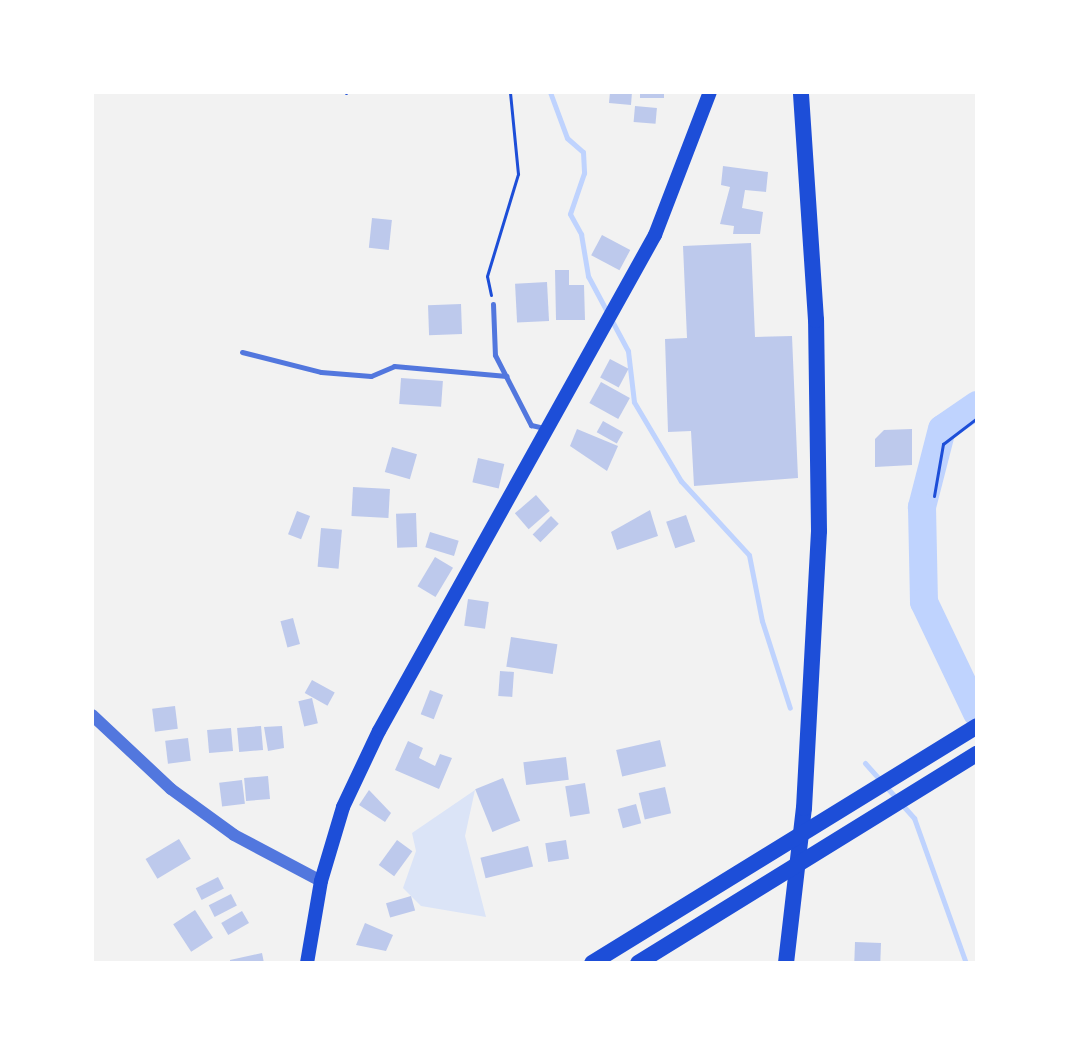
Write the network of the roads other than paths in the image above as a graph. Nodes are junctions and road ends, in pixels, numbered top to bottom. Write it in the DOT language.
graph roads {
  1 [pos="710,92"];
  2 [pos="801,92"];
  3 [pos="493,304"];
  4 [pos="242,352"];
  5 [pos="507,376"];
  6 [pos="549,430"];
  7 [pos="92,715"];
  8 [pos="977,726"];
  9 [pos="977,754"];
  10 [pos="321,881"];
  11 [pos="307,963"];
  12 [pos="592,963"];
  13 [pos="638,963"];
  14 [pos="786,963"];
  1 -- 6 [label="main road"];
  2 -- 14 [label="highway"];
  3 -- 5 [label="lane"];
  4 -- 5 [label="lane"];
  5 -- 6 [label="lane"];
  6 -- 10 [label="main road"];
  7 -- 10 [label="street"];
  8 -- 12 [label="highway"];
  9 -- 13 [label="highway"];
  10 -- 11 [label="main road"];
}
